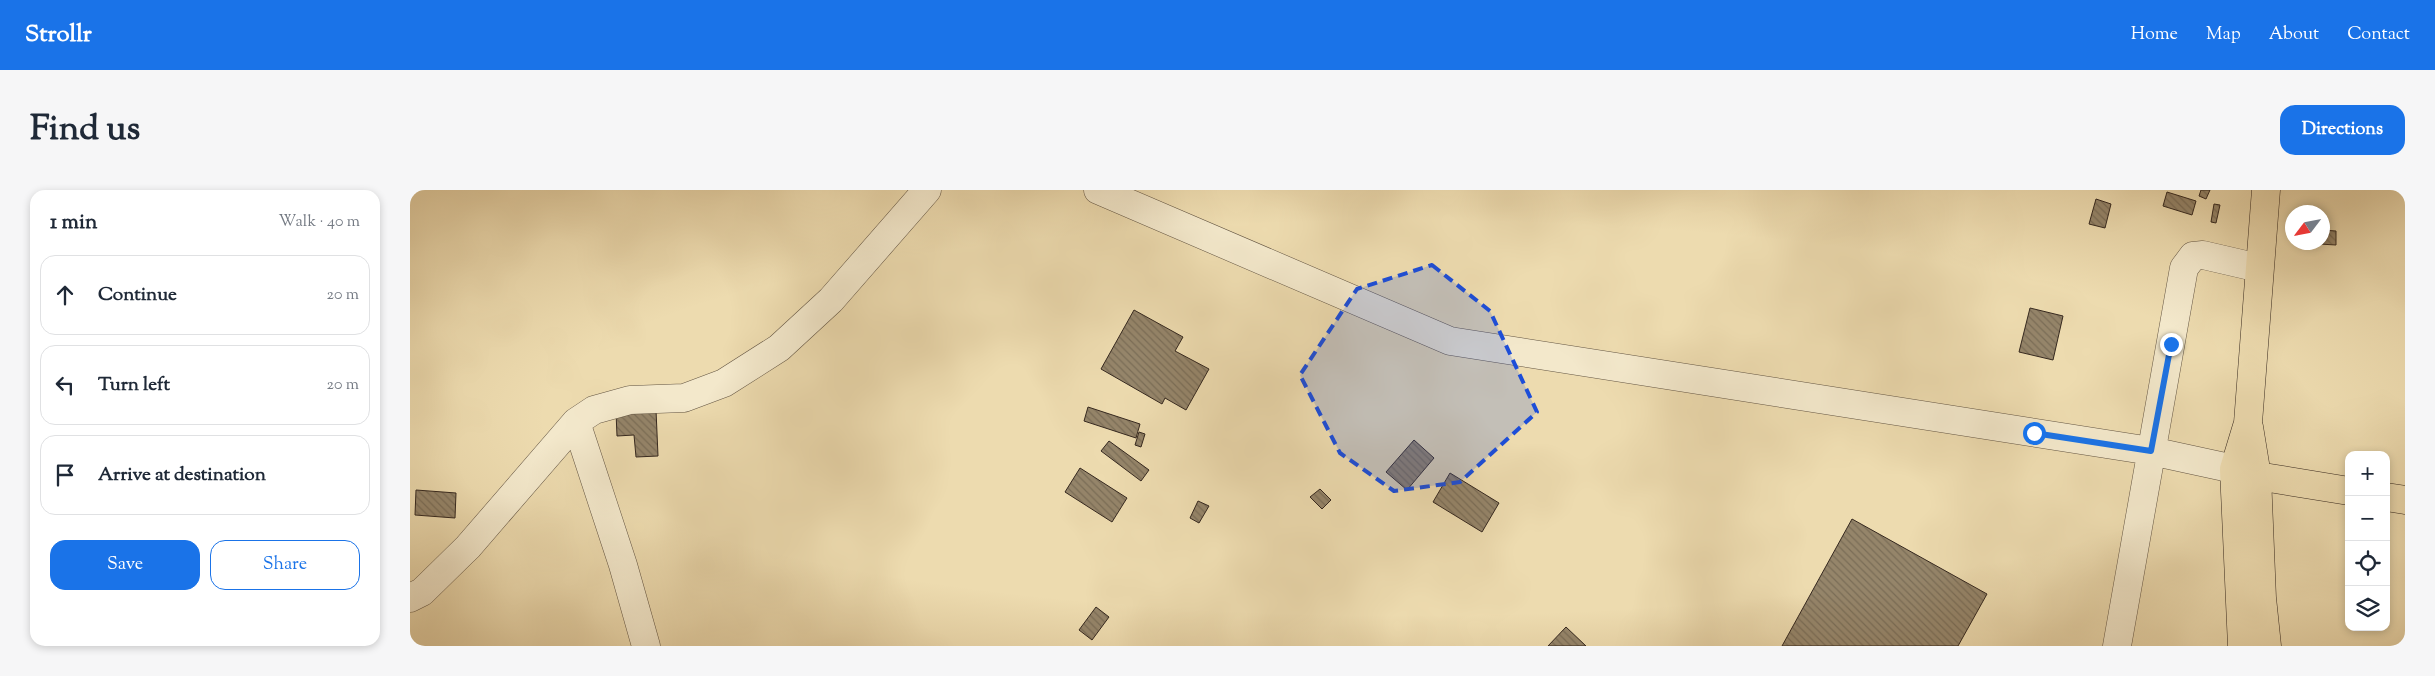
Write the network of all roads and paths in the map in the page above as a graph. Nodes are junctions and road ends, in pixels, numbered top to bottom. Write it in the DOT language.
graph roads {
  1 [pos="927,190"];
  2 [pos="1098,190"];
  3 [pos="2266,190"];
  4 [pos="2259,268"];
  5 [pos="576,422"];
  6 [pos="2151,451"];
  7 [pos="2246,472"];
  8 [pos="2345,490"];
  9 [pos="2390,498"];
  10 [pos="2405,500"];
  11 [pos="410,598"];
  12 [pos="646,646"];
  13 [pos="2117,646"];
  14 [pos="2242,646"];
  15 [pos="2267,646"];
  1 -- 5 [label="street"];
  2 -- 6 [label="street"];
  3 -- 4 [label="main road"];
  4 -- 6 [label="street"];
  4 -- 7 [label="main road"];
  5 -- 11 [label="street"];
  5 -- 12 [label="street"];
  6 -- 7 [label="street"];
  6 -- 13 [label="street"];
  7 -- 8 [label="main road"];
  7 -- 14 [label="main road"];
  7 -- 15 [label="main road"];
  9 -- 10 [label="main road"];
}
